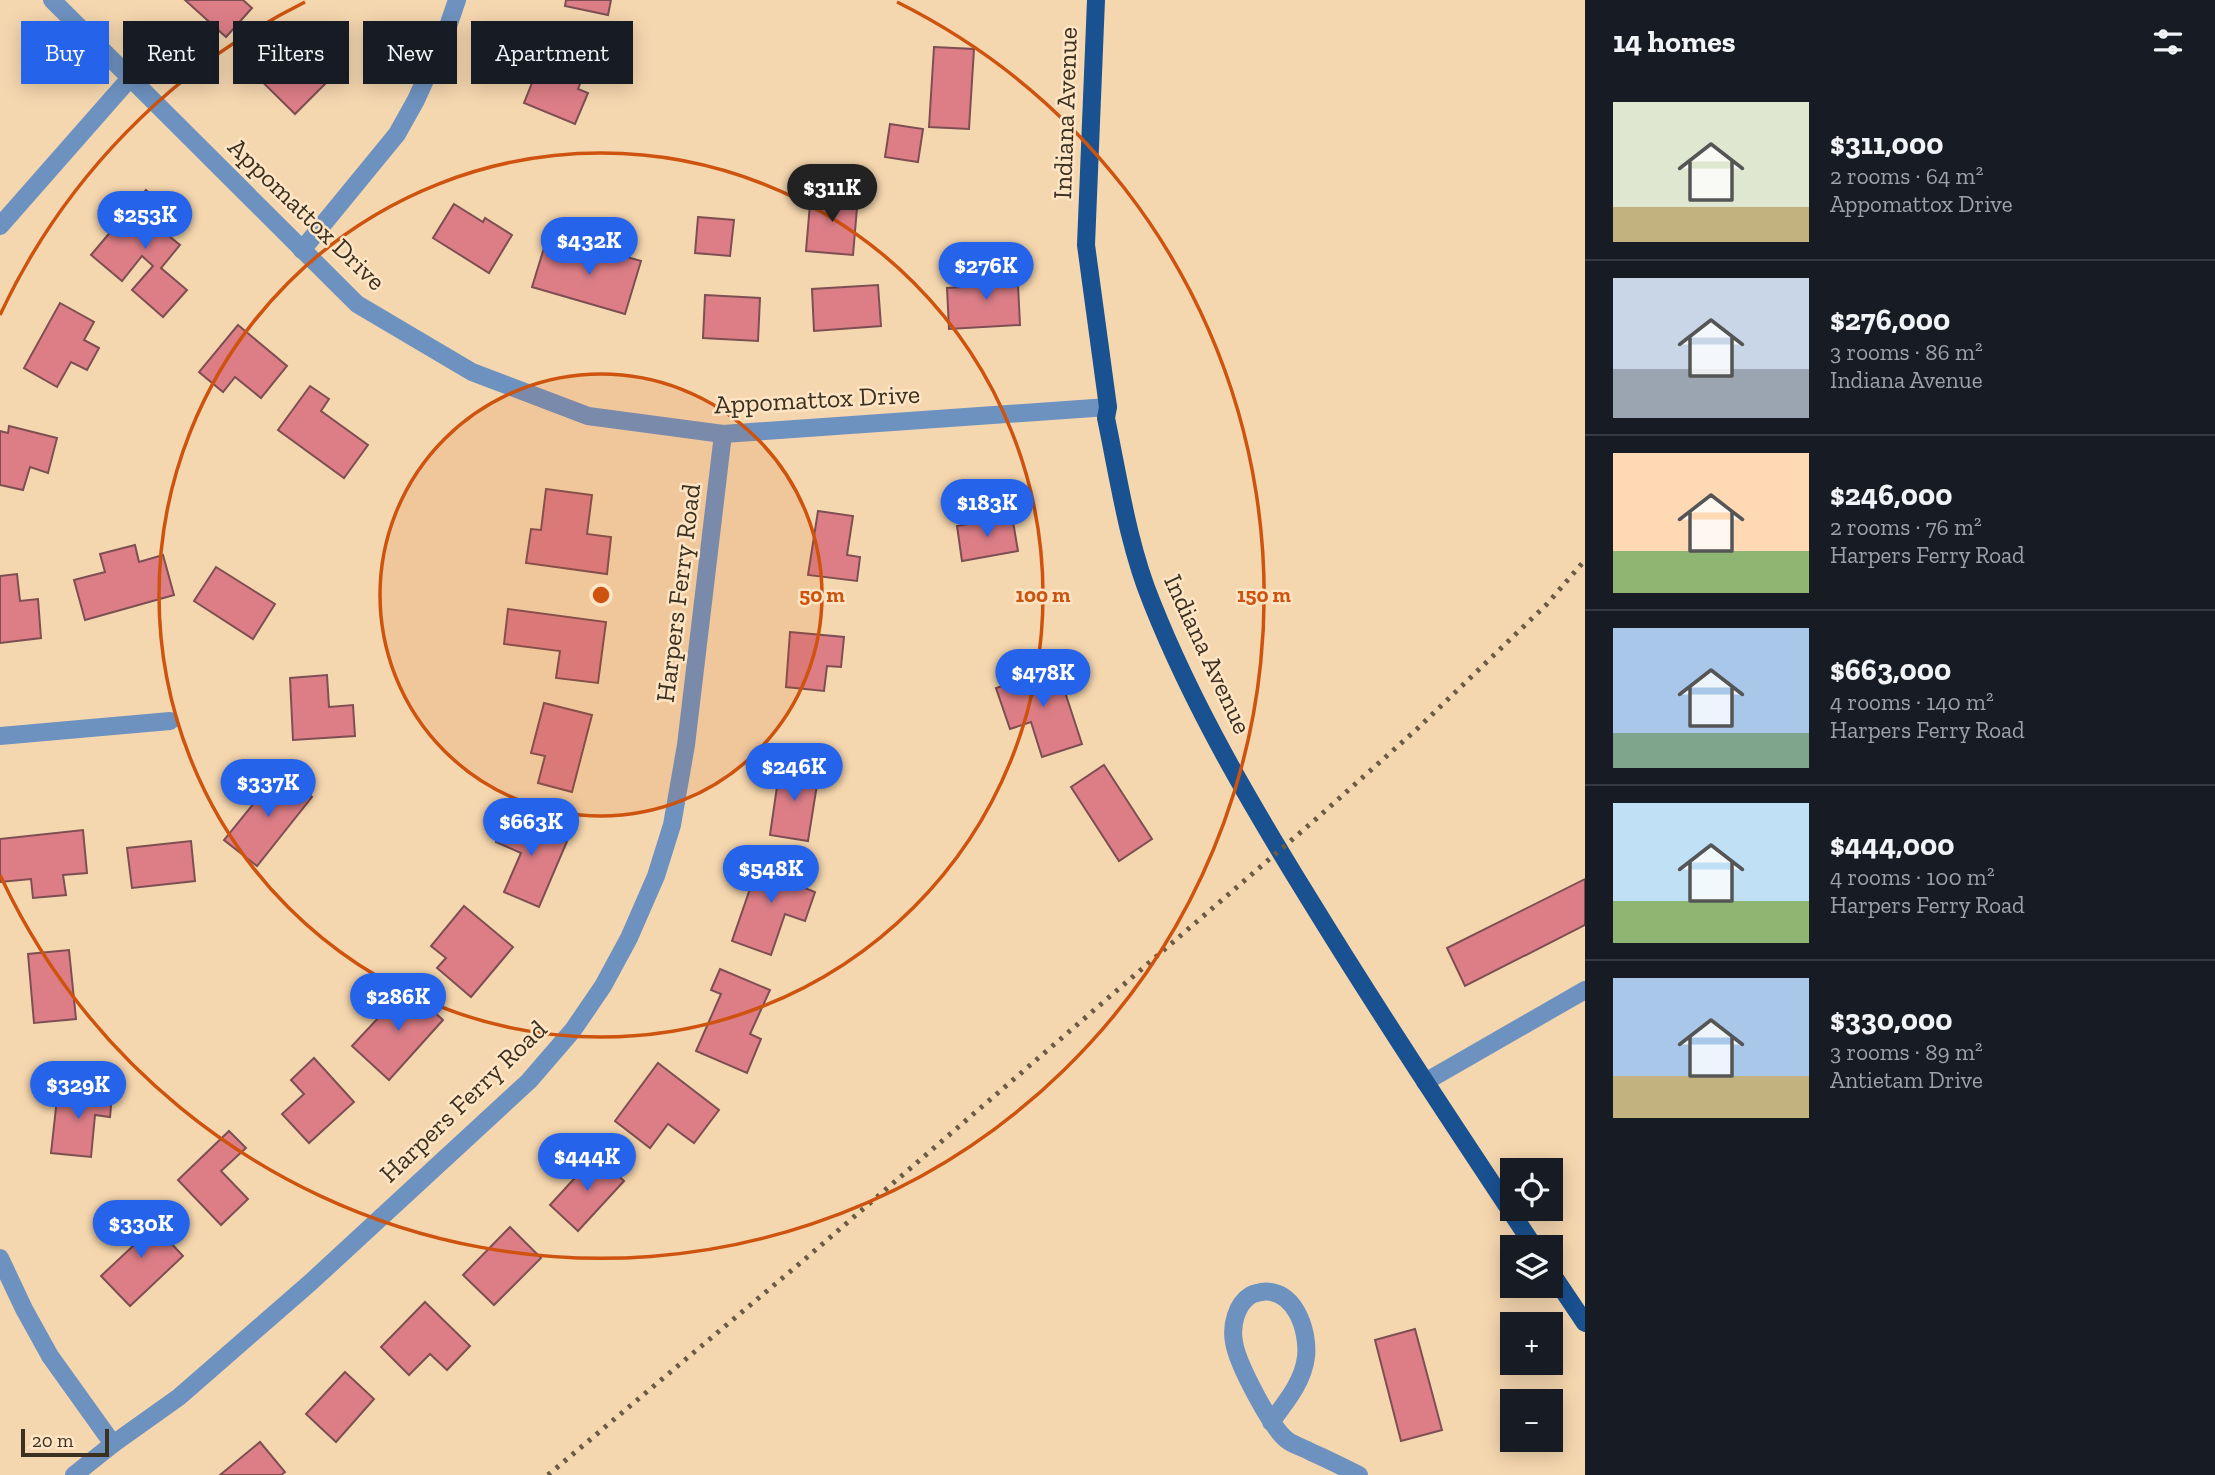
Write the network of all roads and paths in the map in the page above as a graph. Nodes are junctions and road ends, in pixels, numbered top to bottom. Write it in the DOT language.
graph roads {
  1 [pos="52,0"];
  2 [pos="457,0"];
  3 [pos="1096,0"];
  4 [pos="123,69"];
  5 [pos="125,84"];
  6 [pos="138,84"];
  7 [pos="0,226"];
  8 [pos="302,250"];
  9 [pos="1108,407"];
  10 [pos="723,434"];
  11 [pos="170,721"];
  12 [pos="0,736"];
  13 [pos="1585,990"];
  14 [pos="1425,1082"];
  15 [pos="1526,1235"];
  16 [pos="0,1258"];
  17 [pos="1563,1290"];
  18 [pos="1585,1323"];
  19 [pos="1271,1422"];
  20 [pos="113,1444"];
  21 [pos="74,1475"];
  22 [pos="1359,1475"];
  1 -- 4 [label="street, Appomattox Drive"];
  2 -- 8 [label="street"];
  3 -- 9 [label="main road, Indiana Avenue"];
  5 -- 7 [label="street"];
  6 -- 8 [label="street, Appomattox Drive"];
  8 -- 10 [label="street, Appomattox Drive"];
  9 -- 10 [label="street, Appomattox Drive"];
  9 -- 14 [label="main road, Indiana Avenue"];
  10 -- 20 [label="street, Harpers Ferry Road"];
  11 -- 12 [label="street"];
  13 -- 14 [label="street"];
  14 -- 15 [label="main road, Indiana Avenue"];
  16 -- 20 [label="street"];
  17 -- 18 [label="main road"];
  19 -- 19 [label="street"];
  19 -- 22 [label="street"];
  20 -- 21 [label="street, Harpers Ferry Road"];
}
